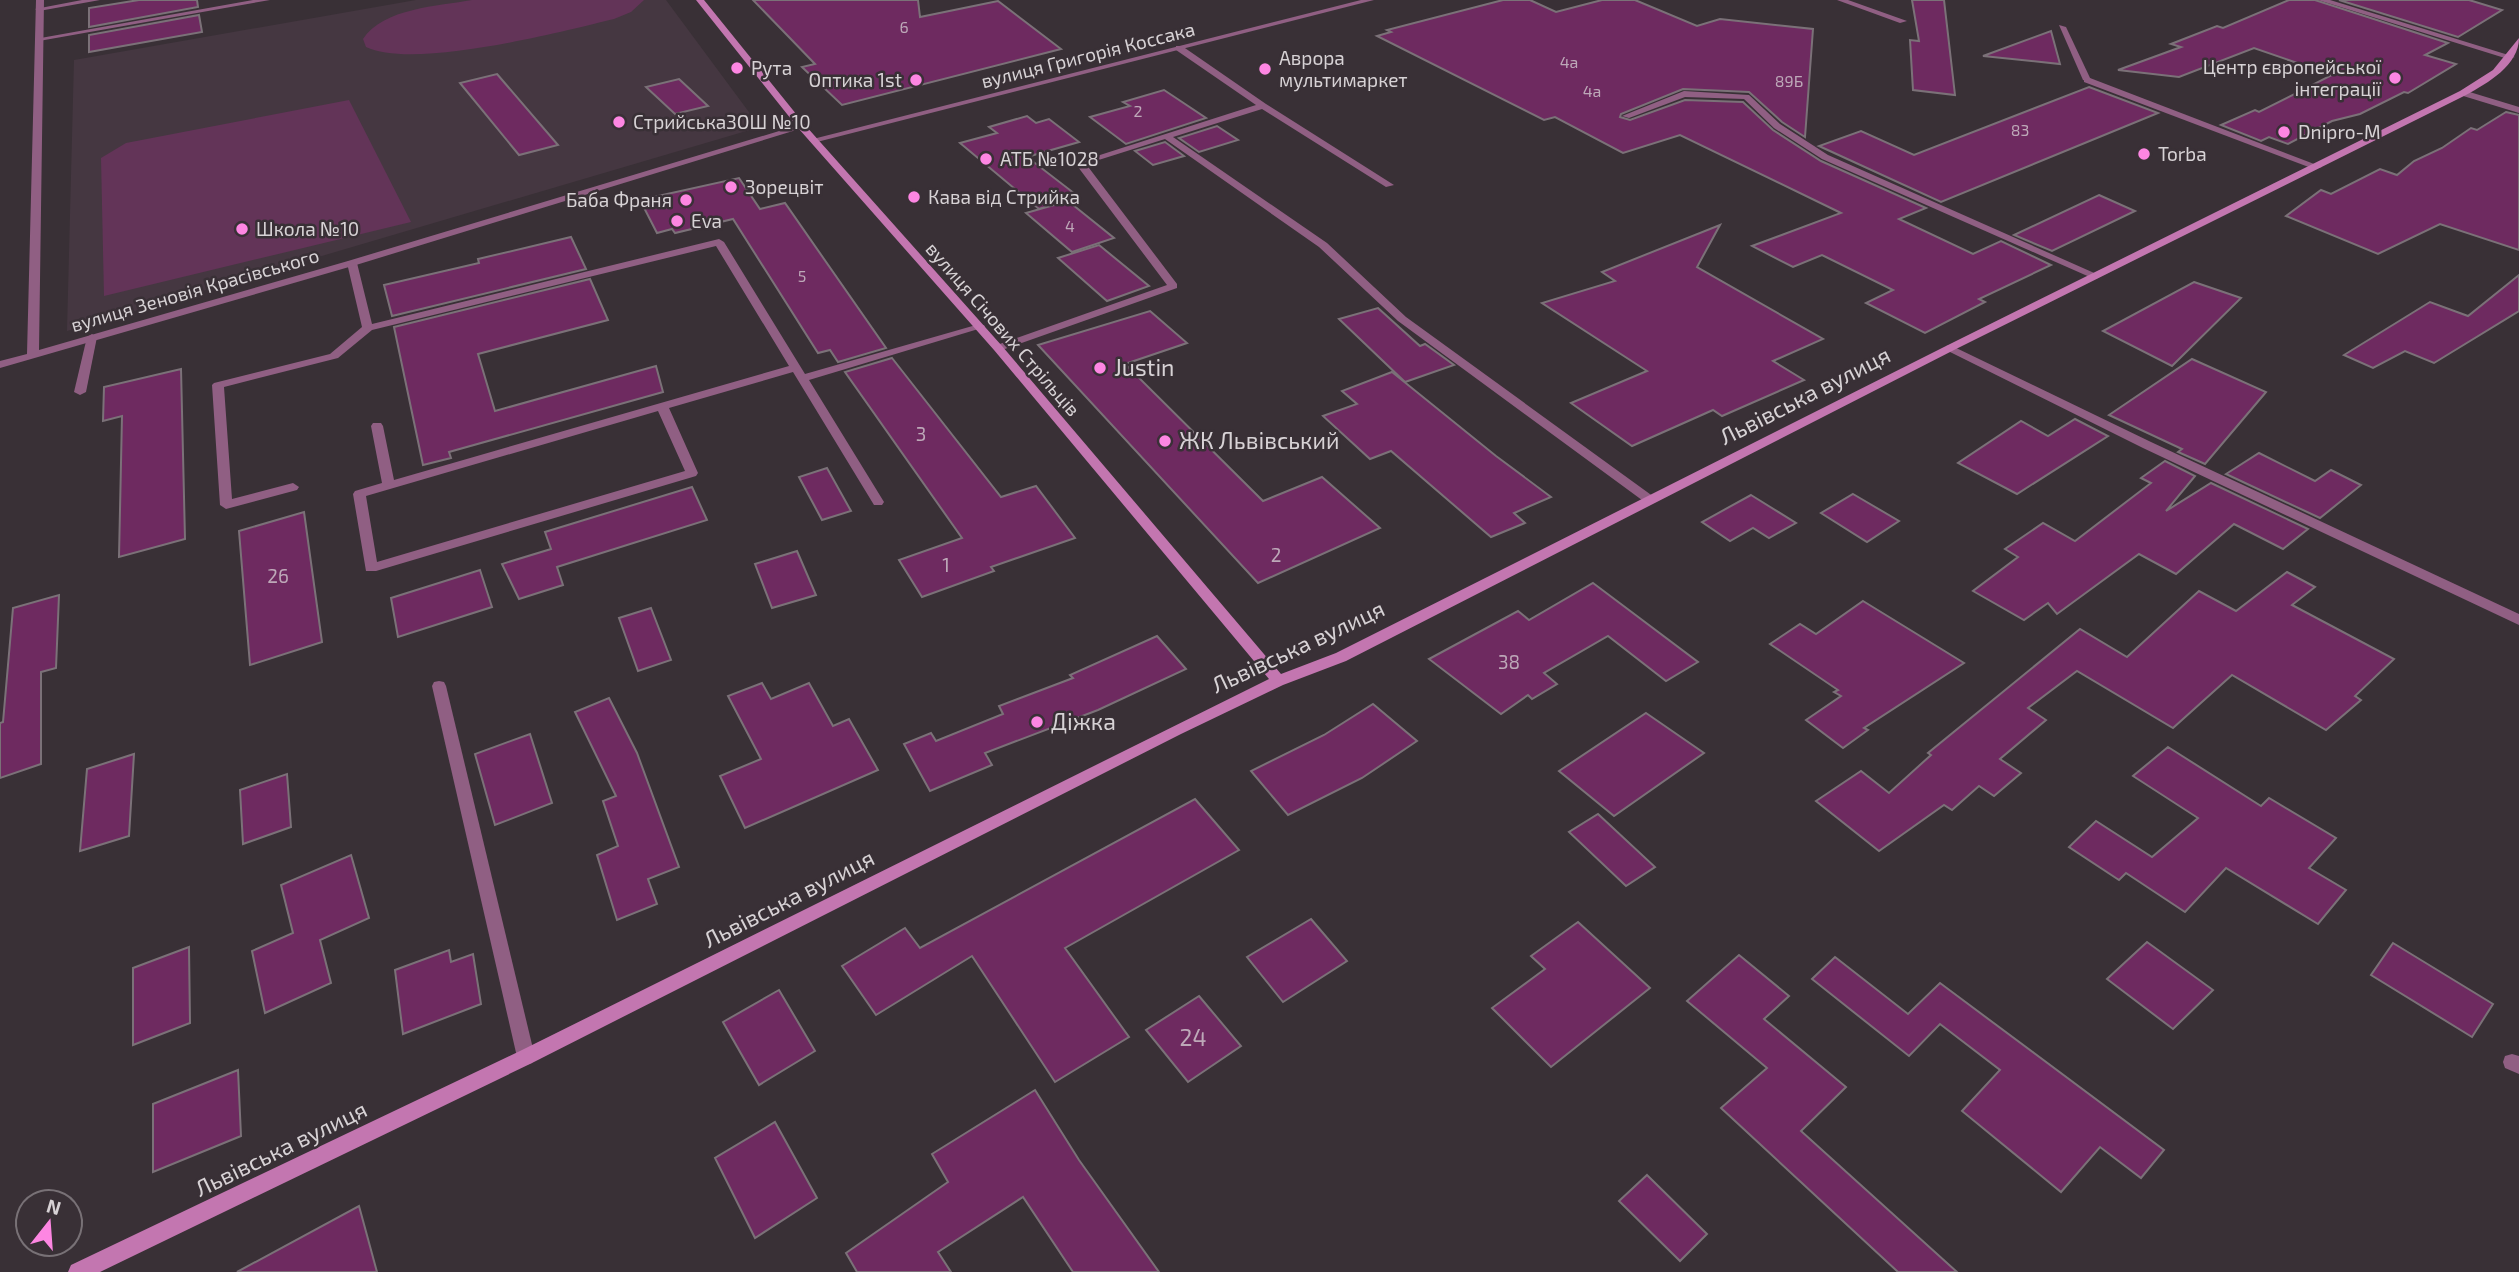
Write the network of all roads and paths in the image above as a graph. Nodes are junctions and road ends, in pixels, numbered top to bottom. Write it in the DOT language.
graph roads {
  1 [pos="96,0"];
  2 [pos="266,0"];
  3 [pos="701,0"];
  4 [pos="1370,0"];
  5 [pos="1841,0"];
  6 [pos="2322,0"];
  7 [pos="1357,1"];
  8 [pos="39,5"];
  9 [pos="1903,21"];
  10 [pos="2062,27"];
  11 [pos="39,39"];
  12 [pos="2519,40"];
  13 [pos="1179,48"];
  14 [pos="2511,57"];
  15 [pos="2463,93"];
  16 [pos="1263,106"];
  17 [pos="2519,110"];
  18 [pos="1626,116"];
  19 [pos="802,127"];
  20 [pos="1166,136"];
  21 [pos="813,139"];
  22 [pos="2317,167"];
  23 [pos="1389,185"];
  24 [pos="352,264"];
  25 [pos="2096,276"];
  26 [pos="980,327"];
  27 [pos="368,328"];
  28 [pos="92,337"];
  29 [pos="998,348"];
  30 [pos="1950,348"];
  31 [pos="33,355"];
  32 [pos="0,365"];
  33 [pos="799,372"];
  34 [pos="80,392"];
  35 [pos="662,406"];
  36 [pos="377,426"];
  37 [pos="389,485"];
  38 [pos="293,486"];
  39 [pos="1650,500"];
  40 [pos="878,502"];
  41 [pos="2519,620"];
  42 [pos="1278,681"];
  43 [pos="439,686"];
  44 [pos="526,1057"];
  45 [pos="78,1272"];
  1 -- 8 [label="street"];
  2 -- 11 [label="street"];
  3 -- 19 [label="main road, вулиця Січових Стрільців"];
  4 -- 7 [label="street, вулиця Григорія Коссака"];
  5 -- 9 [label="street"];
  6 -- 14 [label="street"];
  7 -- 13 [label="street, вулиця Григорія Коссака"];
  8 -- 11 [label="street"];
  10 -- 22 [label="street"];
  11 -- 31 [label="street"];
  12 -- 14 [label="main road, Львівська вулиця"];
  13 -- 16 [label="street"];
  13 -- 21 [label="street, вулиця Григорія Коссака"];
  14 -- 15 [label="main road, Львівська вулиця"];
  15 -- 17 [label="street"];
  15 -- 22 [label="main road, Львівська вулиця"];
  16 -- 20 [label="street"];
  16 -- 23 [label="street"];
  18 -- 25 [label="street"];
  19 -- 21 [label="main road, вулиця Січових Стрільців"];
  19 -- 24 [label="street, вулиця Зеновія Красівського"];
  20 -- 29 [label="street"];
  20 -- 39 [label="street"];
  21 -- 26 [label="main road, вулиця Січових Стрільців"];
  22 -- 25 [label="main road, Львівська вулиця"];
  24 -- 27 [label="street"];
  24 -- 28 [label="street, вулиця Зеновія Красівського"];
  25 -- 30 [label="main road, Львівська вулиця"];
  26 -- 29 [label="main road, вулиця Січових Стрільців"];
  26 -- 33 [label="street"];
  27 -- 33 [label="street"];
  27 -- 38 [label="street"];
  28 -- 31 [label="street, вулиця Зеновія Красівського"];
  28 -- 34 [label="street"];
  29 -- 42 [label="main road, вулиця Січових Стрільців"];
  30 -- 39 [label="main road, Львівська вулиця"];
  30 -- 41 [label="street"];
  31 -- 32 [label="street, вулиця Зеновія Красівського"];
  33 -- 35 [label="street"];
  33 -- 40 [label="street"];
  35 -- 37 [label="street"];
  35 -- 37 [label="street"];
  36 -- 37 [label="street"];
  39 -- 42 [label="main road, Львівська вулиця"];
  42 -- 44 [label="main road, Львівська вулиця"];
  43 -- 44 [label="street"];
  44 -- 45 [label="main road, Львівська вулиця"];
}
